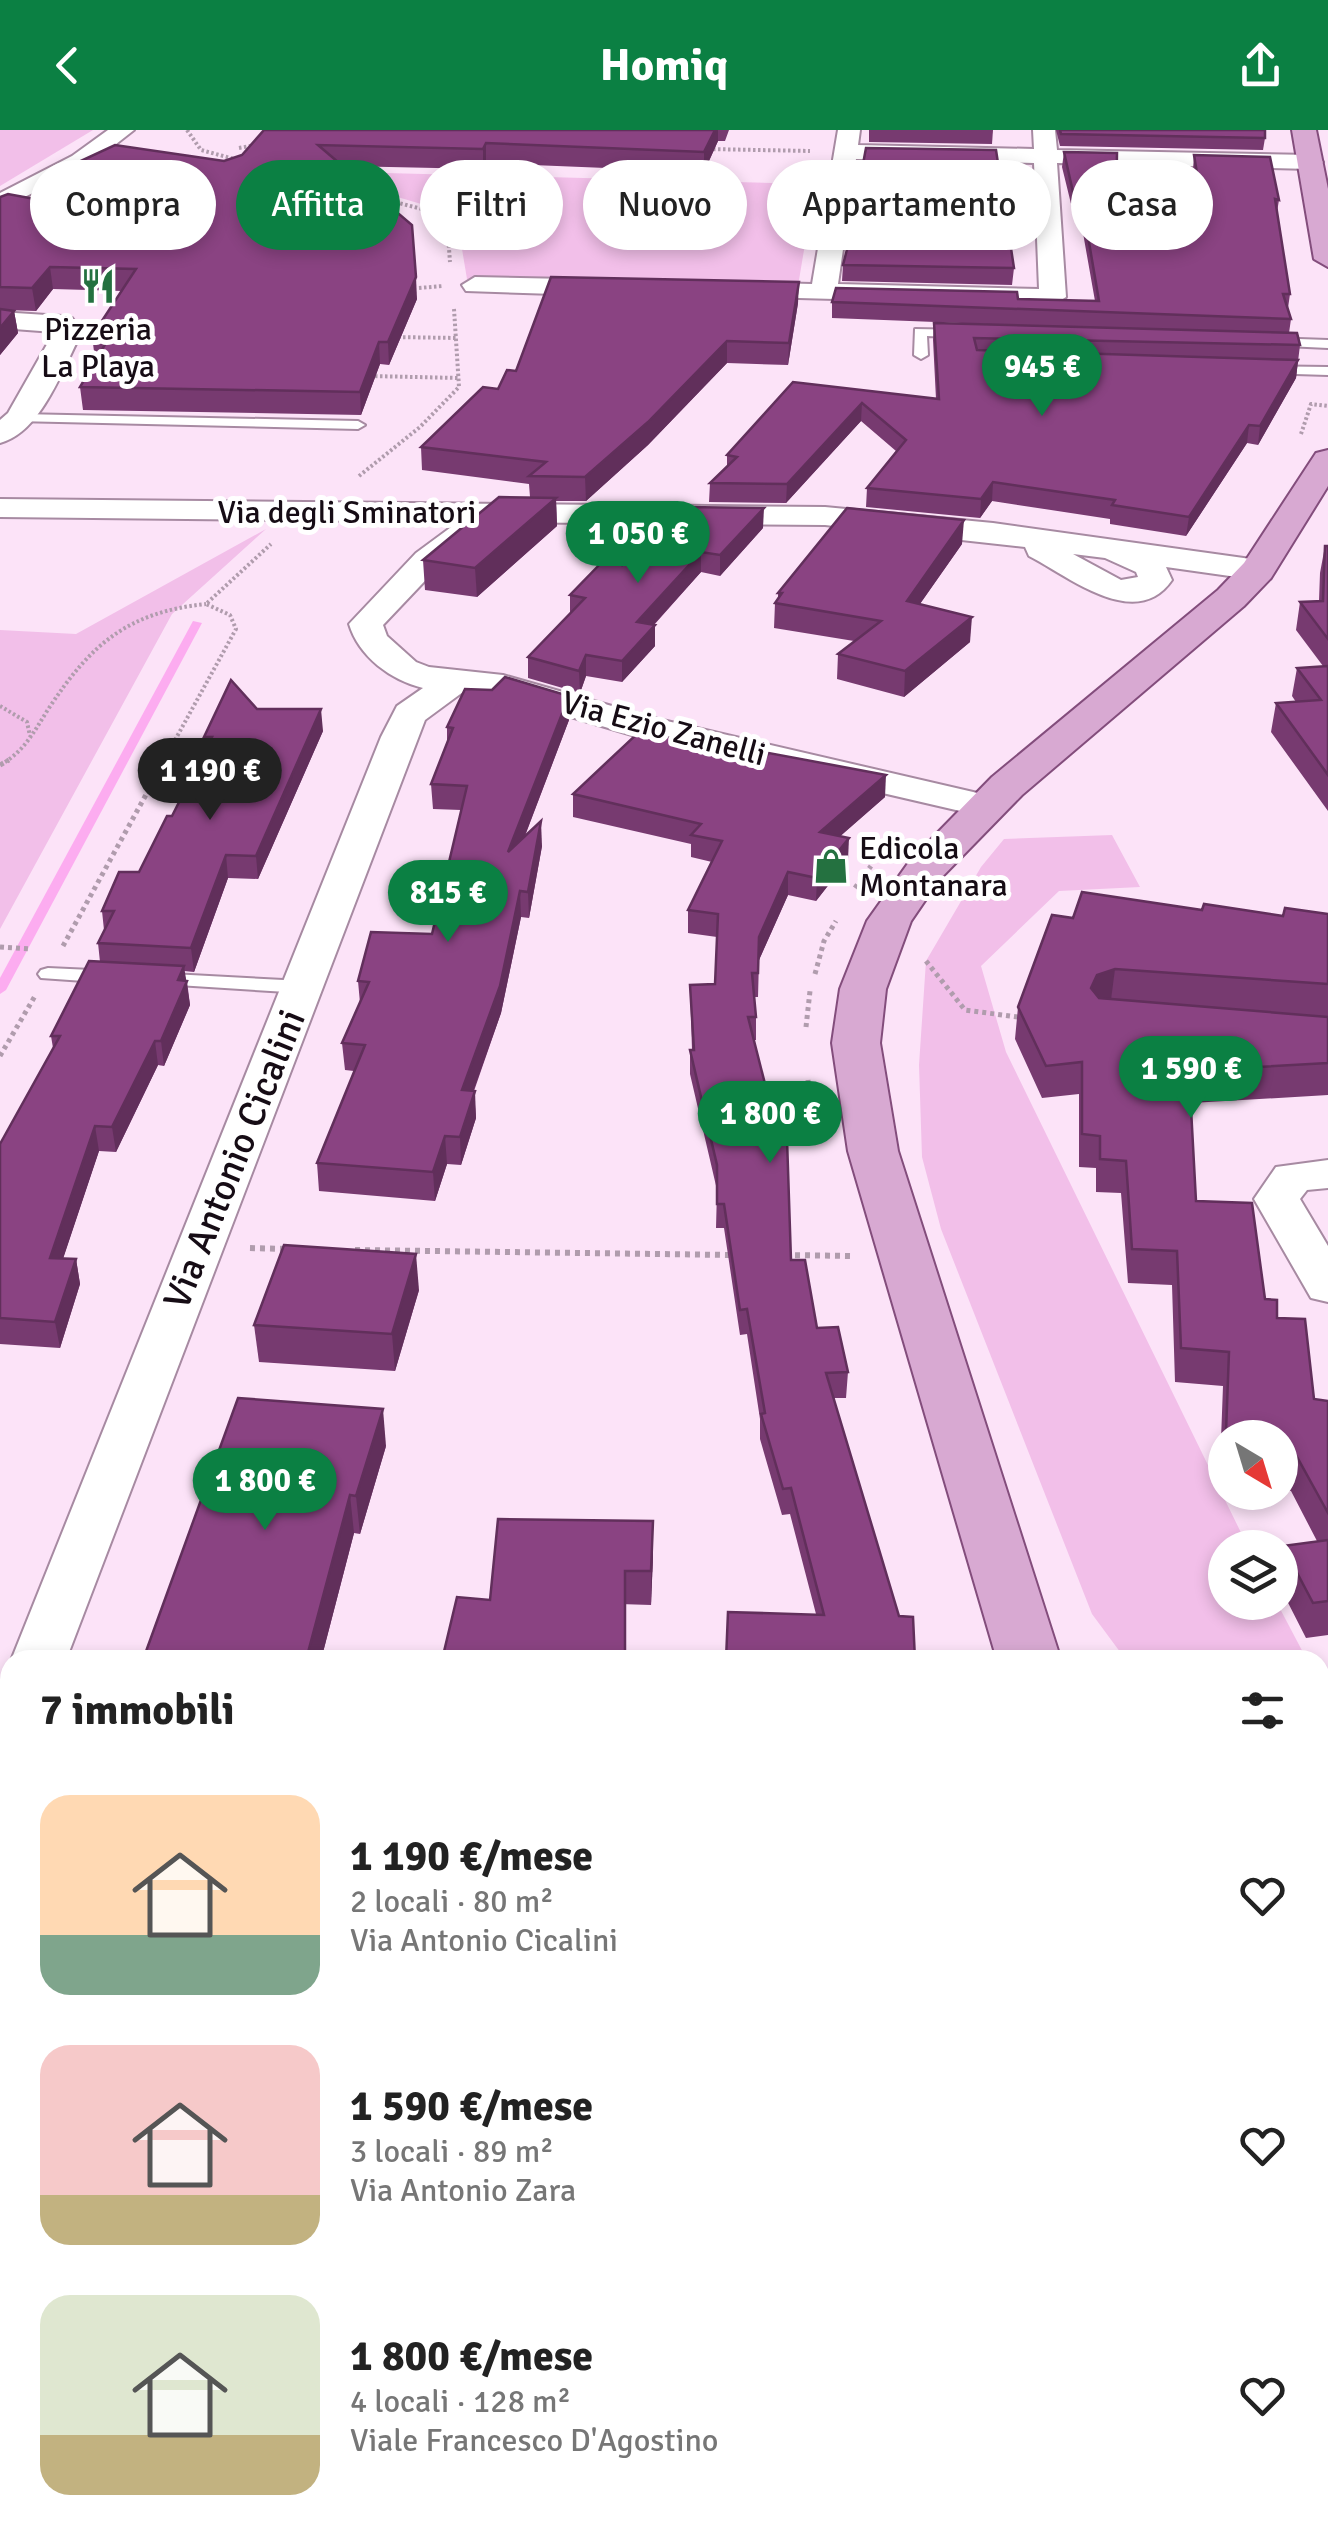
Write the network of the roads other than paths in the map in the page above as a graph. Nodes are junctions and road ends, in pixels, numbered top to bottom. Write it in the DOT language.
graph roads {
  1 [pos="124,130"];
  2 [pos="1044,130"];
  3 [pos="1304,130"];
  4 [pos="848,141"];
  5 [pos="1046,156"];
  6 [pos="1311,162"];
  7 [pos="1,202"];
  8 [pos="30,207"];
  9 [pos="1328,259"];
  10 [pos="476,285"];
  11 [pos="648,288"];
  12 [pos="706,289"];
  13 [pos="824,292"];
  14 [pos="0,320"];
  15 [pos="978,334"];
  16 [pos="1245,342"];
  17 [pos="1328,344"];
  18 [pos="921,355"];
  19 [pos="1248,369"];
  20 [pos="1328,371"];
  21 [pos="358,425"];
  22 [pos="7,437"];
  23 [pos="1317,469"];
  24 [pos="0,508"];
  25 [pos="366,512"];
  26 [pos="474,513"];
  27 [pos="993,533"];
  28 [pos="1108,550"];
  29 [pos="427,560"];
  30 [pos="1258,570"];
  31 [pos="458,679"];
  32 [pos="964,801"];
  33 [pos="48,974"];
  34 [pos="302,986"];
  35 [pos="1328,1174"];
  36 [pos="1328,1287"];
  37 [pos="40,1650"];
  38 [pos="1026,1650"];
  1 -- 7 [label="street"];
  2 -- 5 [label="street"];
  3 -- 6 [label="main road"];
  4 -- 5 [label="street"];
  4 -- 13 [label="street"];
  5 -- 6 [label="street"];
  5 -- 13 [label="street"];
  6 -- 9 [label="main road"];
  7 -- 8 [label="street"];
  10 -- 11 [label="street"];
  12 -- 13 [label="street"];
  14 -- 22 [label="street"];
  15 -- 18 [label="lane"];
  16 -- 17 [label="lane"];
  19 -- 20 [label="lane"];
  21 -- 22 [label="lane"];
  23 -- 30 [label="main road"];
  24 -- 25 [label="street, Via degli Sminatori"];
  25 -- 26 [label="street, Via degli Sminatori"];
  25 -- 29 [label="street"];
  26 -- 27 [label="street, Via degli Sminatori"];
  26 -- 29 [label="street"];
  27 -- 28 [label="street, Via degli Sminatori"];
  27 -- 28 [label="street, Via degli Sminatori"];
  28 -- 30 [label="street, Via degli Sminatori"];
  29 -- 31 [label="street, Via Ezio Zanelli"];
  30 -- 32 [label="main road"];
  31 -- 32 [label="street, Via Ezio Zanelli"];
  31 -- 34 [label="street, Via Antonio Cicalini"];
  32 -- 38 [label="main road"];
  33 -- 34 [label="lane"];
  34 -- 37 [label="street, Via Antonio Cicalini"];
  35 -- 36 [label="street"];
}
